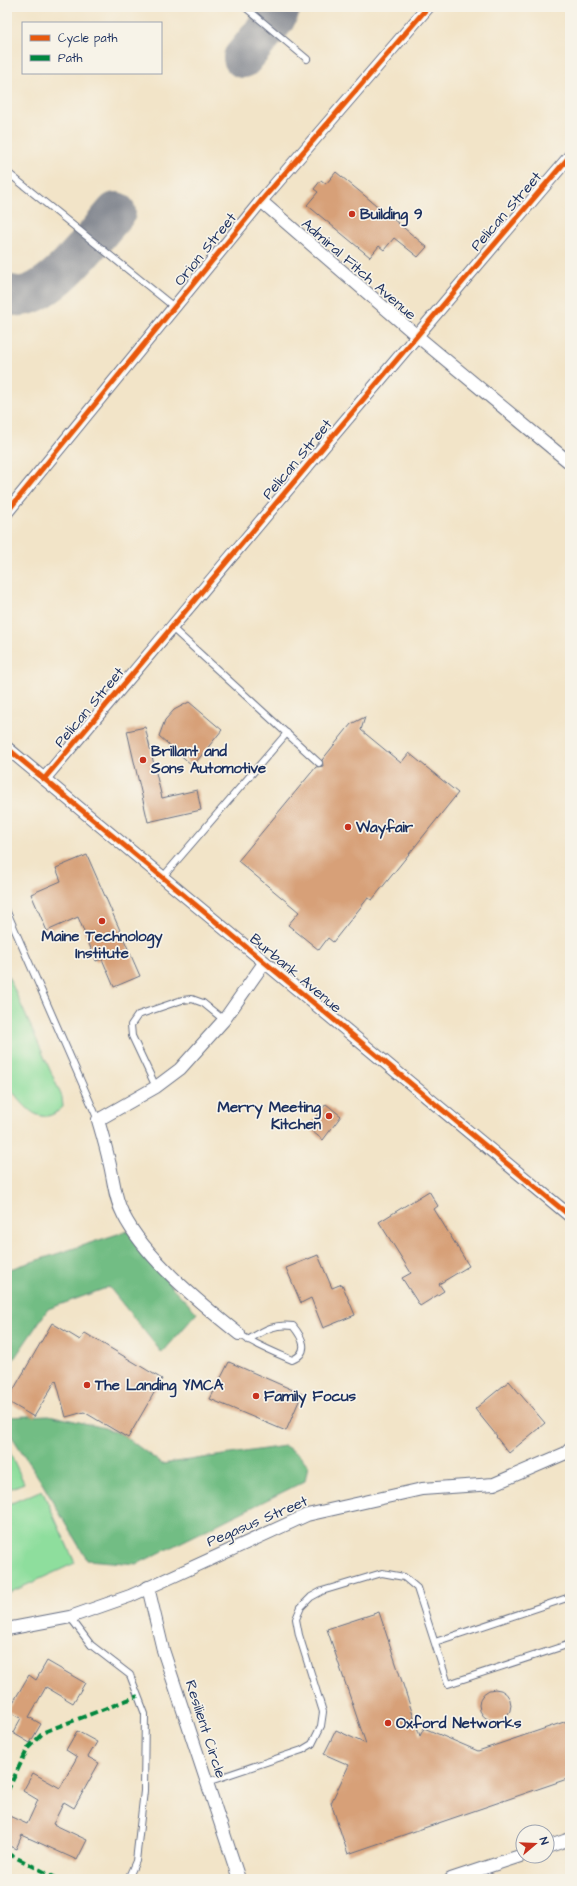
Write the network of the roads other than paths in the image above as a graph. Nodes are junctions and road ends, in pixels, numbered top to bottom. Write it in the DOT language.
graph roads {
  1 [pos="245,7"];
  2 [pos="428,7"];
  3 [pos="307,59"];
  4 [pos="570,156"];
  5 [pos="7,172"];
  6 [pos="261,200"];
  7 [pos="174,307"];
  8 [pos="416,334"];
  9 [pos="570,463"];
  10 [pos="7,512"];
  11 [pos="172,628"];
  12 [pos="287,733"];
  13 [pos="7,748"];
  14 [pos="319,763"];
  15 [pos="44,779"];
  16 [pos="162,878"];
  17 [pos="7,912"];
  18 [pos="264,963"];
  19 [pos="224,1020"];
  20 [pos="156,1088"];
  21 [pos="98,1120"];
  22 [pos="570,1216"];
  23 [pos="244,1337"];
  24 [pos="570,1449"];
  25 [pos="148,1587"];
  26 [pos="570,1597"];
  27 [pos="70,1617"];
  28 [pos="7,1629"];
  29 [pos="435,1642"];
  30 [pos="570,1644"];
  31 [pos="207,1782"];
  32 [pos="570,1839"];
  33 [pos="555,1844"];
  34 [pos="515,1858"];
  35 [pos="128,1879"];
  36 [pos="239,1879"];
  37 [pos="451,1879"];
  1 -- 3 [label="lane"];
  2 -- 6 [label="street, Orion Street"];
  4 -- 8 [label="street, Pelican Street"];
  5 -- 7 [label="lane"];
  6 -- 7 [label="street, Orion Street"];
  6 -- 8 [label="street, Admiral Fitch Avenue"];
  7 -- 10 [label="street, Orion Street"];
  8 -- 9 [label="street, Admiral Fitch Avenue"];
  8 -- 11 [label="street, Pelican Street"];
  11 -- 12 [label="lane"];
  11 -- 15 [label="street, Pelican Street"];
  12 -- 14 [label="lane"];
  12 -- 16 [label="lane"];
  13 -- 15 [label="street, Burbank Avenue"];
  15 -- 16 [label="street, Burbank Avenue"];
  16 -- 18 [label="street, Burbank Avenue"];
  17 -- 21 [label="lane"];
  18 -- 19 [label="street"];
  18 -- 22 [label="street, Burbank Avenue"];
  19 -- 20 [label="street"];
  19 -- 20 [label="lane"];
  20 -- 21 [label="street"];
  21 -- 23 [label="street"];
  23 -- 23 [label="lane"];
  24 -- 25 [label="street, Pegasus Street"];
  25 -- 27 [label="street, Pegasus Street"];
  25 -- 31 [label="street, Resilient Circle"];
  26 -- 29 [label="lane"];
  27 -- 28 [label="street, Pegasus Street"];
  27 -- 35 [label="lane"];
  29 -- 30 [label="lane"];
  29 -- 31 [label="lane"];
  31 -- 36 [label="street, Resilient Circle"];
  32 -- 33 [label="street"];
  34 -- 37 [label="street"];
}
